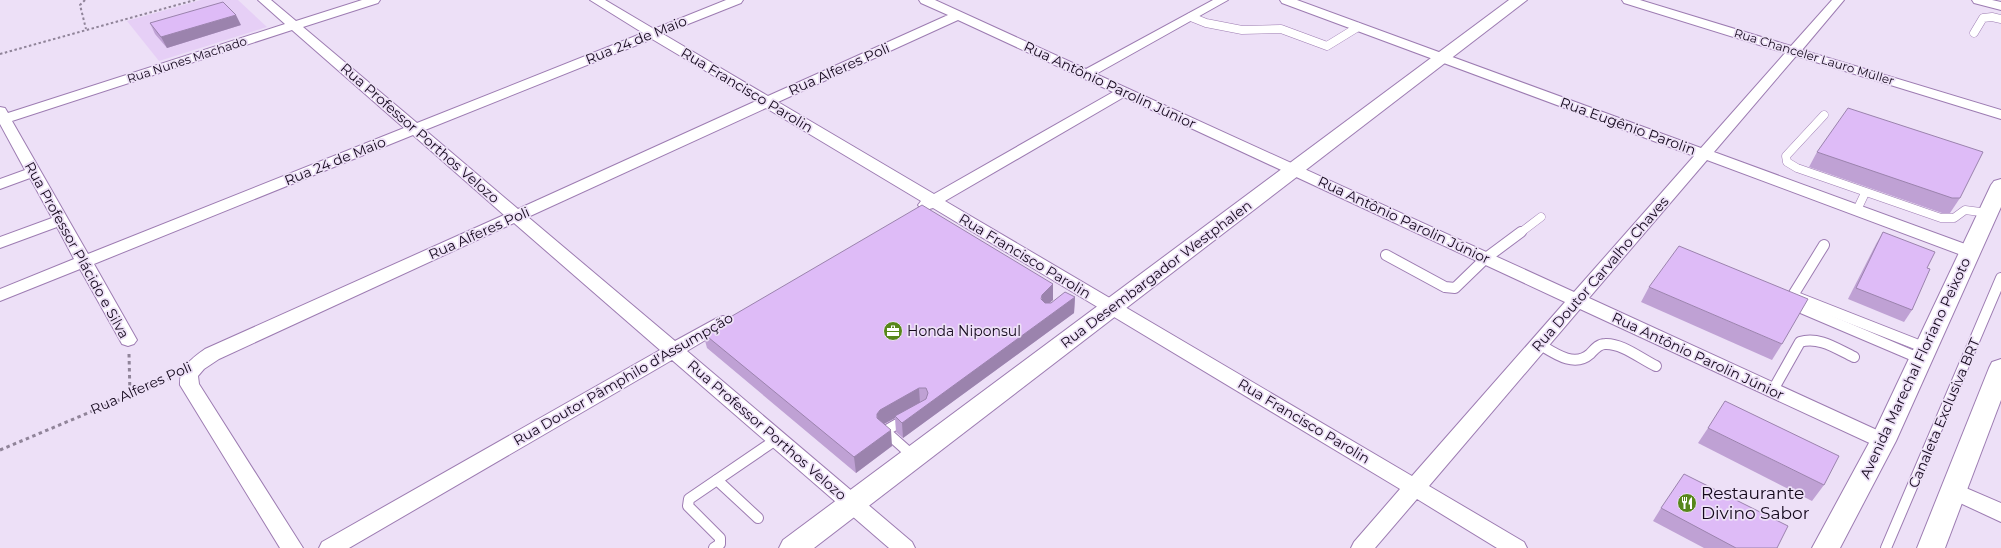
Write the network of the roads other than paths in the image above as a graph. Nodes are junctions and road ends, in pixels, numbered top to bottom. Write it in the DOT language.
graph roads {
  1 [pos="264,0"];
  2 [pos="374,0"];
  3 [pos="596,0"];
  4 [pos="737,0"];
  5 [pos="925,0"];
  6 [pos="1222,0"];
  7 [pos="1286,0"];
  8 [pos="1519,0"];
  9 [pos="1628,0"];
  10 [pos="1838,0"];
  11 [pos="1978,0"];
  12 [pos="2001,6"];
  13 [pos="958,15"];
  14 [pos="1191,17"];
  15 [pos="2001,19"];
  16 [pos="294,26"];
  17 [pos="1358,27"];
  18 [pos="1974,33"];
  19 [pos="653,34"];
  20 [pos="1794,51"];
  21 [pos="1443,58"];
  22 [pos="1086,74"];
  23 [pos="1124,91"];
  24 [pos="767,102"];
  25 [pos="2001,115"];
  26 [pos="1,116"];
  27 [pos="1824,116"];
  28 [pos="414,129"];
  29 [pos="1704,154"];
  30 [pos="1294,170"];
  31 [pos="34,172"];
  32 [pos="0,184"];
  33 [pos="2001,185"];
  34 [pos="1865,192"];
  35 [pos="934,201"];
  36 [pos="1857,210"];
  37 [pos="913,213"];
  38 [pos="1988,213"];
  39 [pos="517,216"];
  40 [pos="1541,217"];
  41 [pos="61,220"];
  42 [pos="0,243"];
  43 [pos="1824,245"];
  44 [pos="1970,252"];
  45 [pos="1386,255"];
  46 [pos="1486,258"];
  47 [pos="84,261"];
  48 [pos="2001,278"];
  49 [pos="0,295"];
  50 [pos="1577,300"];
  51 [pos="1112,307"];
  52 [pos="735,315"];
  53 [pos="128,340"];
  54 [pos="1539,344"];
  55 [pos="674,350"];
  56 [pos="1923,354"];
  57 [pos="1854,357"];
  58 [pos="1656,366"];
  59 [pos="2001,368"];
  60 [pos="1772,390"];
  61 [pos="916,413"];
  62 [pos="777,439"];
  63 [pos="1883,441"];
  64 [pos="914,457"];
  65 [pos="717,480"];
  66 [pos="1415,488"];
  67 [pos="1952,490"];
  68 [pos="852,504"];
  69 [pos="2001,513"];
  70 [pos="758,518"];
  71 [pos="292,548"];
  72 [pos="330,548"];
  73 [pos="714,548"];
  74 [pos="793,548"];
  75 [pos="904,548"];
  76 [pos="1362,548"];
  77 [pos="1516,548"];
  78 [pos="1826,548"];
  79 [pos="1886,548"];
  80 [pos="1931,548"];
  1 -- 16 [label="street, Rua Professor Porthos Velozo"];
  2 -- 16 [label="street, Rua Nunes Machado"];
  3 -- 19 [label="street, Rua Francisco Parolin"];
  4 -- 19 [label="street, Rua 24 de Maio"];
  5 -- 13 [label="street, Rua Antônio Parolin Júnior"];
  6 -- 14 [label="street"];
  7 -- 17 [label="street, Rua Eugênio Parolin"];
  8 -- 21 [label="main road, Rua Desembargador Westphalen"];
  9 -- 20 [label="street, Rua Chanceler Lauro Müller"];
  10 -- 20 [label="street, Rua Doutor Carvalho Chaves"];
  11 -- 12 [label="street"];
  13 -- 22 [label="street, Rua Antônio Parolin Júnior"];
  13 -- 24 [label="street, Rua Alferes Poli"];
  14 -- 17 [label="lane"];
  14 -- 22 [label="street"];
  15 -- 18 [label="lane"];
  16 -- 26 [label="street, Rua Nunes Machado"];
  16 -- 28 [label="street, Rua Professor Porthos Velozo"];
  17 -- 21 [label="street, Rua Eugênio Parolin"];
  19 -- 24 [label="street, Rua Francisco Parolin"];
  19 -- 28 [label="street, Rua 24 de Maio"];
  20 -- 25 [label="street, Rua Chanceler Lauro Müller"];
  20 -- 29 [label="street, Rua Doutor Carvalho Chaves"];
  21 -- 29 [label="street, Rua Eugênio Parolin"];
  21 -- 30 [label="main road, Rua Desembargador Westphalen"];
  22 -- 23 [label="street, Rua Antônio Parolin Júnior"];
  23 -- 30 [label="street, Rua Antônio Parolin Júnior"];
  23 -- 35 [label="street"];
  24 -- 35 [label="street, Rua Francisco Parolin"];
  24 -- 39 [label="street, Rua Alferes Poli"];
  26 -- 31 [label="street, Rua Professor Plácido e Silva"];
  27 -- 34 [label="lane"];
  28 -- 39 [label="street, Rua Professor Porthos Velozo"];
  28 -- 47 [label="street, Rua 24 de Maio"];
  29 -- 36 [label="street, Rua Eugênio Parolin"];
  29 -- 50 [label="street, Rua Doutor Carvalho Chaves"];
  30 -- 46 [label="street, Rua Antônio Parolin Júnior"];
  30 -- 51 [label="main road, Rua Desembargador Westphalen"];
  31 -- 32 [label="street"];
  31 -- 41 [label="street, Rua Professor Plácido e Silva"];
  33 -- 38 [label="main road, Avenida Marechal Floriano Peixoto"];
  34 -- 36 [label="lane"];
  34 -- 38 [label="lane"];
  35 -- 37 [label="street"];
  35 -- 51 [label="street, Rua Francisco Parolin"];
  36 -- 44 [label="street, Rua Eugênio Parolin"];
  38 -- 44 [label="main road, Avenida Marechal Floriano Peixoto"];
  39 -- 55 [label="street, Rua Professor Porthos Velozo"];
  39 -- 71 [label="street, Rua Alferes Poli"];
  40 -- 46 [label="lane"];
  41 -- 42 [label="street"];
  41 -- 47 [label="street, Rua Professor Plácido e Silva"];
  43 -- 56 [label="lane"];
  44 -- 56 [label="main road, Avenida Marechal Floriano Peixoto"];
  45 -- 46 [label="lane"];
  46 -- 50 [label="street, Rua Antônio Parolin Júnior"];
  47 -- 49 [label="street, Rua 24 de Maio"];
  47 -- 53 [label="street, Rua Professor Plácido e Silva"];
  48 -- 79 [label="lane, Canaleta Exclusiva BRT"];
  50 -- 54 [label="street, Rua Doutor Carvalho Chaves"];
  50 -- 60 [label="street, Rua Antônio Parolin Júnior"];
  51 -- 64 [label="main road, Rua Desembargador Westphalen"];
  51 -- 66 [label="street, Rua Francisco Parolin"];
  52 -- 55 [label="street, Rua Doutor Pâmphilo d'Assumpção"];
  54 -- 58 [label="lane"];
  54 -- 66 [label="street, Rua Doutor Carvalho Chaves"];
  55 -- 62 [label="street, Rua Professor Porthos Velozo"];
  55 -- 72 [label="street, Rua Doutor Pâmphilo d'Assumpção"];
  56 -- 63 [label="main road, Avenida Marechal Floriano Peixoto"];
  57 -- 60 [label="lane"];
  59 -- 67 [label="main road"];
  60 -- 63 [label="street, Rua Antônio Parolin Júnior"];
  61 -- 64 [label="lane"];
  62 -- 65 [label="lane"];
  62 -- 68 [label="street, Rua Professor Porthos Velozo"];
  63 -- 78 [label="main road, Avenida Marechal Floriano Peixoto"];
  64 -- 68 [label="main road, Rua Desembargador Westphalen"];
  65 -- 70 [label="lane"];
  65 -- 73 [label="lane"];
  66 -- 76 [label="street, Rua Doutor Carvalho Chaves"];
  66 -- 77 [label="street, Rua Francisco Parolin"];
  67 -- 69 [label="street"];
  67 -- 80 [label="main road"];
  68 -- 74 [label="main road, Rua Desembargador Westphalen"];
  68 -- 75 [label="street, Rua Professor Porthos Velozo"];
}
